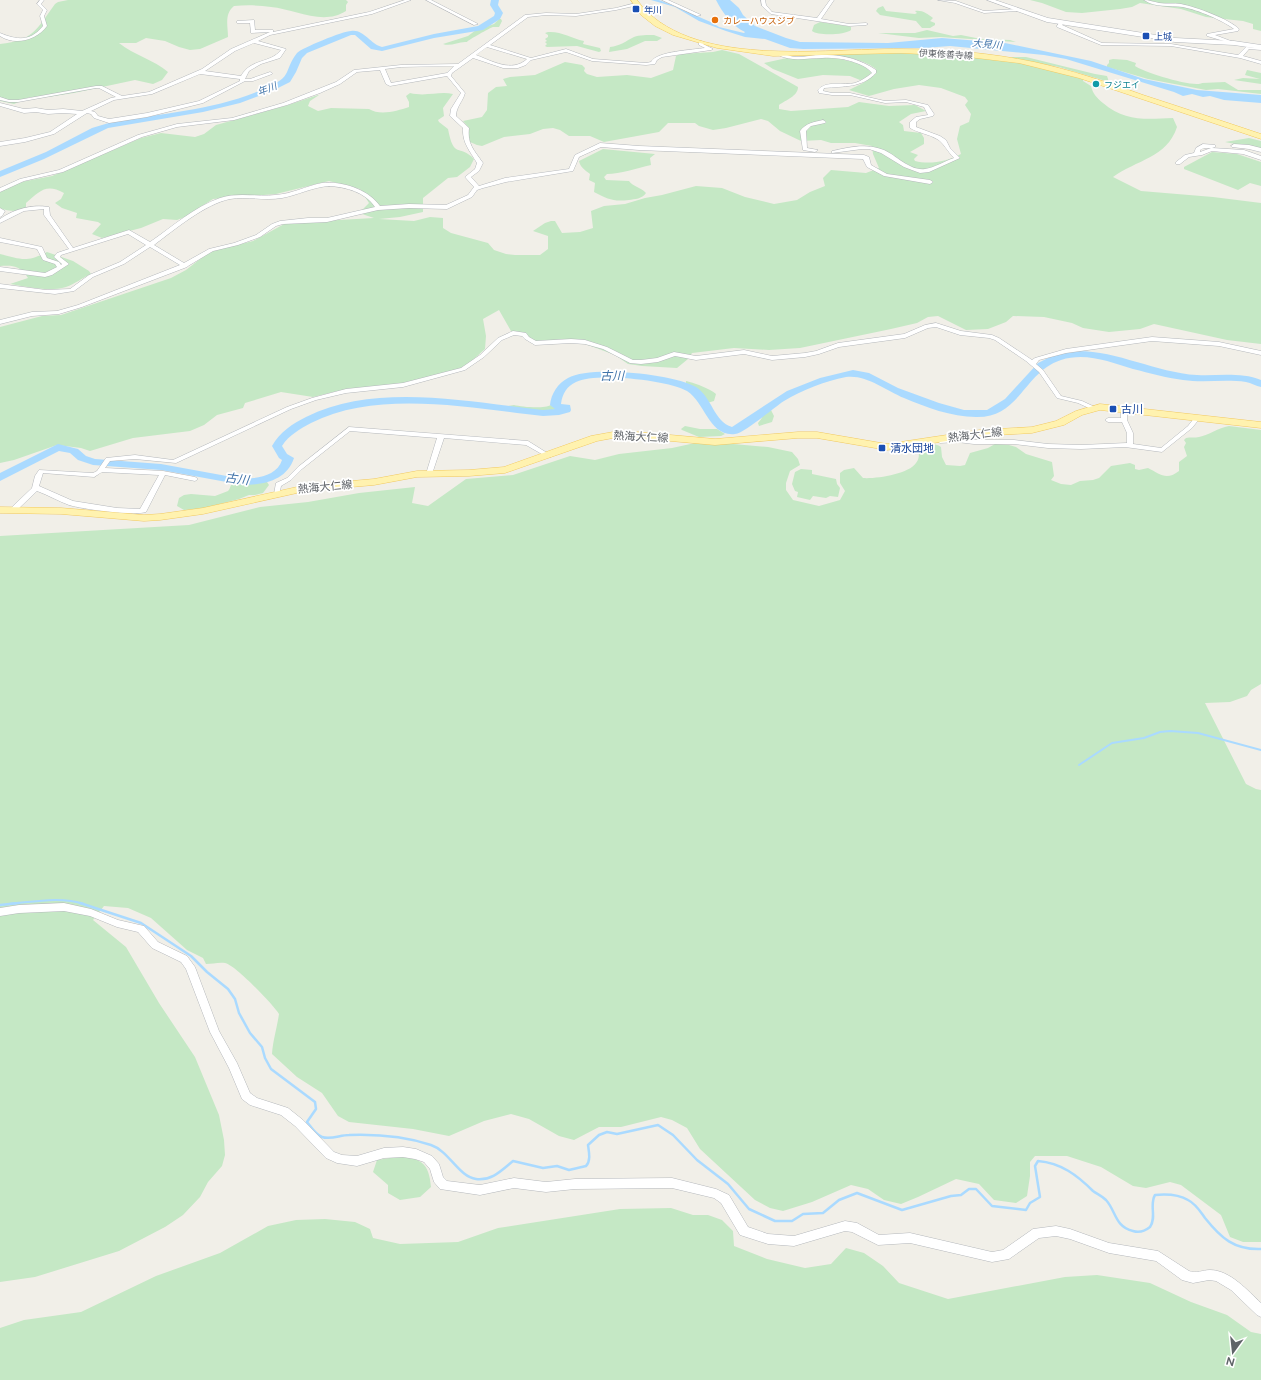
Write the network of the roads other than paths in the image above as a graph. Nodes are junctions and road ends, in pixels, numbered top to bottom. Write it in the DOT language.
graph roads {
  1 [pos="42,0"];
  2 [pos="409,0"];
  3 [pos="428,0"];
  4 [pos="664,0"];
  5 [pos="762,0"];
  6 [pos="832,0"];
  7 [pos="940,0"];
  8 [pos="990,0"];
  9 [pos="1146,0"];
  10 [pos="635,2"];
  11 [pos="1016,10"];
  12 [pos="699,15"];
  13 [pos="818,20"];
  14 [pos="239,22"];
  15 [pos="1062,22"];
  16 [pos="476,24"];
  17 [pos="866,24"];
  18 [pos="299,27"];
  19 [pos="0,34"];
  20 [pos="1139,34"];
  21 [pos="253,41"];
  22 [pos="701,42"];
  23 [pos="1234,43"];
  24 [pos="1168,45"];
  25 [pos="487,46"];
  26 [pos="1261,48"];
  27 [pos="780,54"];
  28 [pos="473,56"];
  29 [pos="1239,57"];
  30 [pos="530,59"];
  31 [pos="1261,64"];
  32 [pos="458,65"];
  33 [pos="382,68"];
  34 [pos="199,72"];
  35 [pos="270,73"];
  36 [pos="448,74"];
  37 [pos="243,79"];
  38 [pos="120,96"];
  39 [pos="0,98"];
  40 [pos="0,104"];
  41 [pos="84,112"];
  42 [pos="823,122"];
  43 [pos="1261,137"];
  44 [pos="0,144"];
  45 [pos="1261,150"];
  46 [pos="1196,155"];
  47 [pos="1261,158"];
  48 [pos="1178,163"];
  49 [pos="930,182"];
  50 [pos="478,188"];
  51 [pos="0,190"];
  52 [pos="378,208"];
  53 [pos="0,210"];
  54 [pos="0,215"];
  55 [pos="0,221"];
  56 [pos="0,240"];
  57 [pos="150,244"];
  58 [pos="72,250"];
  59 [pos="185,266"];
  60 [pos="60,267"];
  61 [pos="0,269"];
  62 [pos="0,286"];
  63 [pos="0,322"];
  64 [pos="1261,353"];
  65 [pos="1032,364"];
  66 [pos="1093,408"];
  67 [pos="1124,409"];
  68 [pos="1197,418"];
  69 [pos="1108,420"];
  70 [pos="1124,420"];
  71 [pos="1261,425"];
  72 [pos="441,436"];
  73 [pos="933,440"];
  74 [pos="1130,446"];
  75 [pos="549,456"];
  76 [pos="101,469"];
  77 [pos="163,473"];
  78 [pos="429,474"];
  79 [pos="195,479"];
  80 [pos="35,487"];
  81 [pos="277,494"];
  82 [pos="14,509"];
  83 [pos="0,510"];
  84 [pos="0,912"];
  85 [pos="1261,1310"];
  1 -- 19 [label="street"];
  2 -- 18 [label="street"];
  3 -- 16 [label="street"];
  4 -- 12 [label="street"];
  5 -- 13 [label="street"];
  6 -- 13 [label="street"];
  7 -- 11 [label="street"];
  8 -- 11 [label="street"];
  9 -- 23 [label="street"];
  10 -- 22 [label="main road, 伊東修善寺線"];
  10 -- 25 [label="street"];
  11 -- 15 [label="street"];
  13 -- 17 [label="street"];
  14 -- 18 [label="street"];
  15 -- 20 [label="street"];
  15 -- 24 [label="street"];
  18 -- 21 [label="street"];
  20 -- 23 [label="street"];
  20 -- 24 [label="street"];
  21 -- 34 [label="street"];
  21 -- 37 [label="street"];
  22 -- 27 [label="main road, 伊東修善寺線"];
  22 -- 30 [label="street"];
  23 -- 26 [label="street"];
  24 -- 29 [label="street"];
  25 -- 28 [label="street"];
  25 -- 30 [label="street"];
  26 -- 29 [label="street"];
  27 -- 42 [label="street"];
  27 -- 43 [label="main road, 伊東修善寺線"];
  28 -- 30 [label="street"];
  28 -- 32 [label="street"];
  29 -- 31 [label="street"];
  32 -- 33 [label="street"];
  32 -- 36 [label="street"];
  33 -- 36 [label="street"];
  33 -- 51 [label="street"];
  34 -- 37 [label="street"];
  34 -- 38 [label="street"];
  35 -- 37 [label="street"];
  36 -- 50 [label="street"];
  37 -- 41 [label="street"];
  38 -- 39 [label="street"];
  38 -- 41 [label="street"];
  40 -- 41 [label="street"];
  41 -- 44 [label="street"];
  45 -- 46 [label="street"];
  46 -- 47 [label="street"];
  46 -- 48 [label="street"];
  49 -- 50 [label="street"];
  50 -- 52 [label="street"];
  52 -- 57 [label="street"];
  52 -- 59 [label="street"];
  53 -- 54 [label="street"];
  55 -- 58 [label="street"];
  56 -- 60 [label="street"];
  57 -- 58 [label="street"];
  57 -- 59 [label="street"];
  57 -- 62 [label="street"];
  58 -- 60 [label="street"];
  59 -- 63 [label="street"];
  60 -- 61 [label="street"];
  64 -- 65 [label="street"];
  65 -- 66 [label="street"];
  65 -- 76 [label="street"];
  66 -- 67 [label="main road, 熱海大仁線"];
  66 -- 73 [label="main road, 熱海大仁線"];
  67 -- 68 [label="main road, 熱海大仁線"];
  67 -- 70 [label="street"];
  68 -- 71 [label="main road, 熱海大仁線"];
  68 -- 74 [label="street"];
  69 -- 70 [label="street"];
  70 -- 74 [label="street"];
  72 -- 75 [label="street"];
  72 -- 78 [label="street"];
  72 -- 81 [label="street"];
  73 -- 74 [label="street"];
  73 -- 75 [label="main road, 熱海大仁線"];
  75 -- 78 [label="main road, 熱海大仁線"];
  76 -- 77 [label="street"];
  76 -- 80 [label="street"];
  77 -- 79 [label="street"];
  77 -- 80 [label="street"];
  78 -- 81 [label="main road, 熱海大仁線"];
  80 -- 82 [label="street"];
  81 -- 82 [label="main road, 熱海大仁線"];
  82 -- 83 [label="main road, 熱海大仁線"];
  84 -- 85 [label="street"];
}
